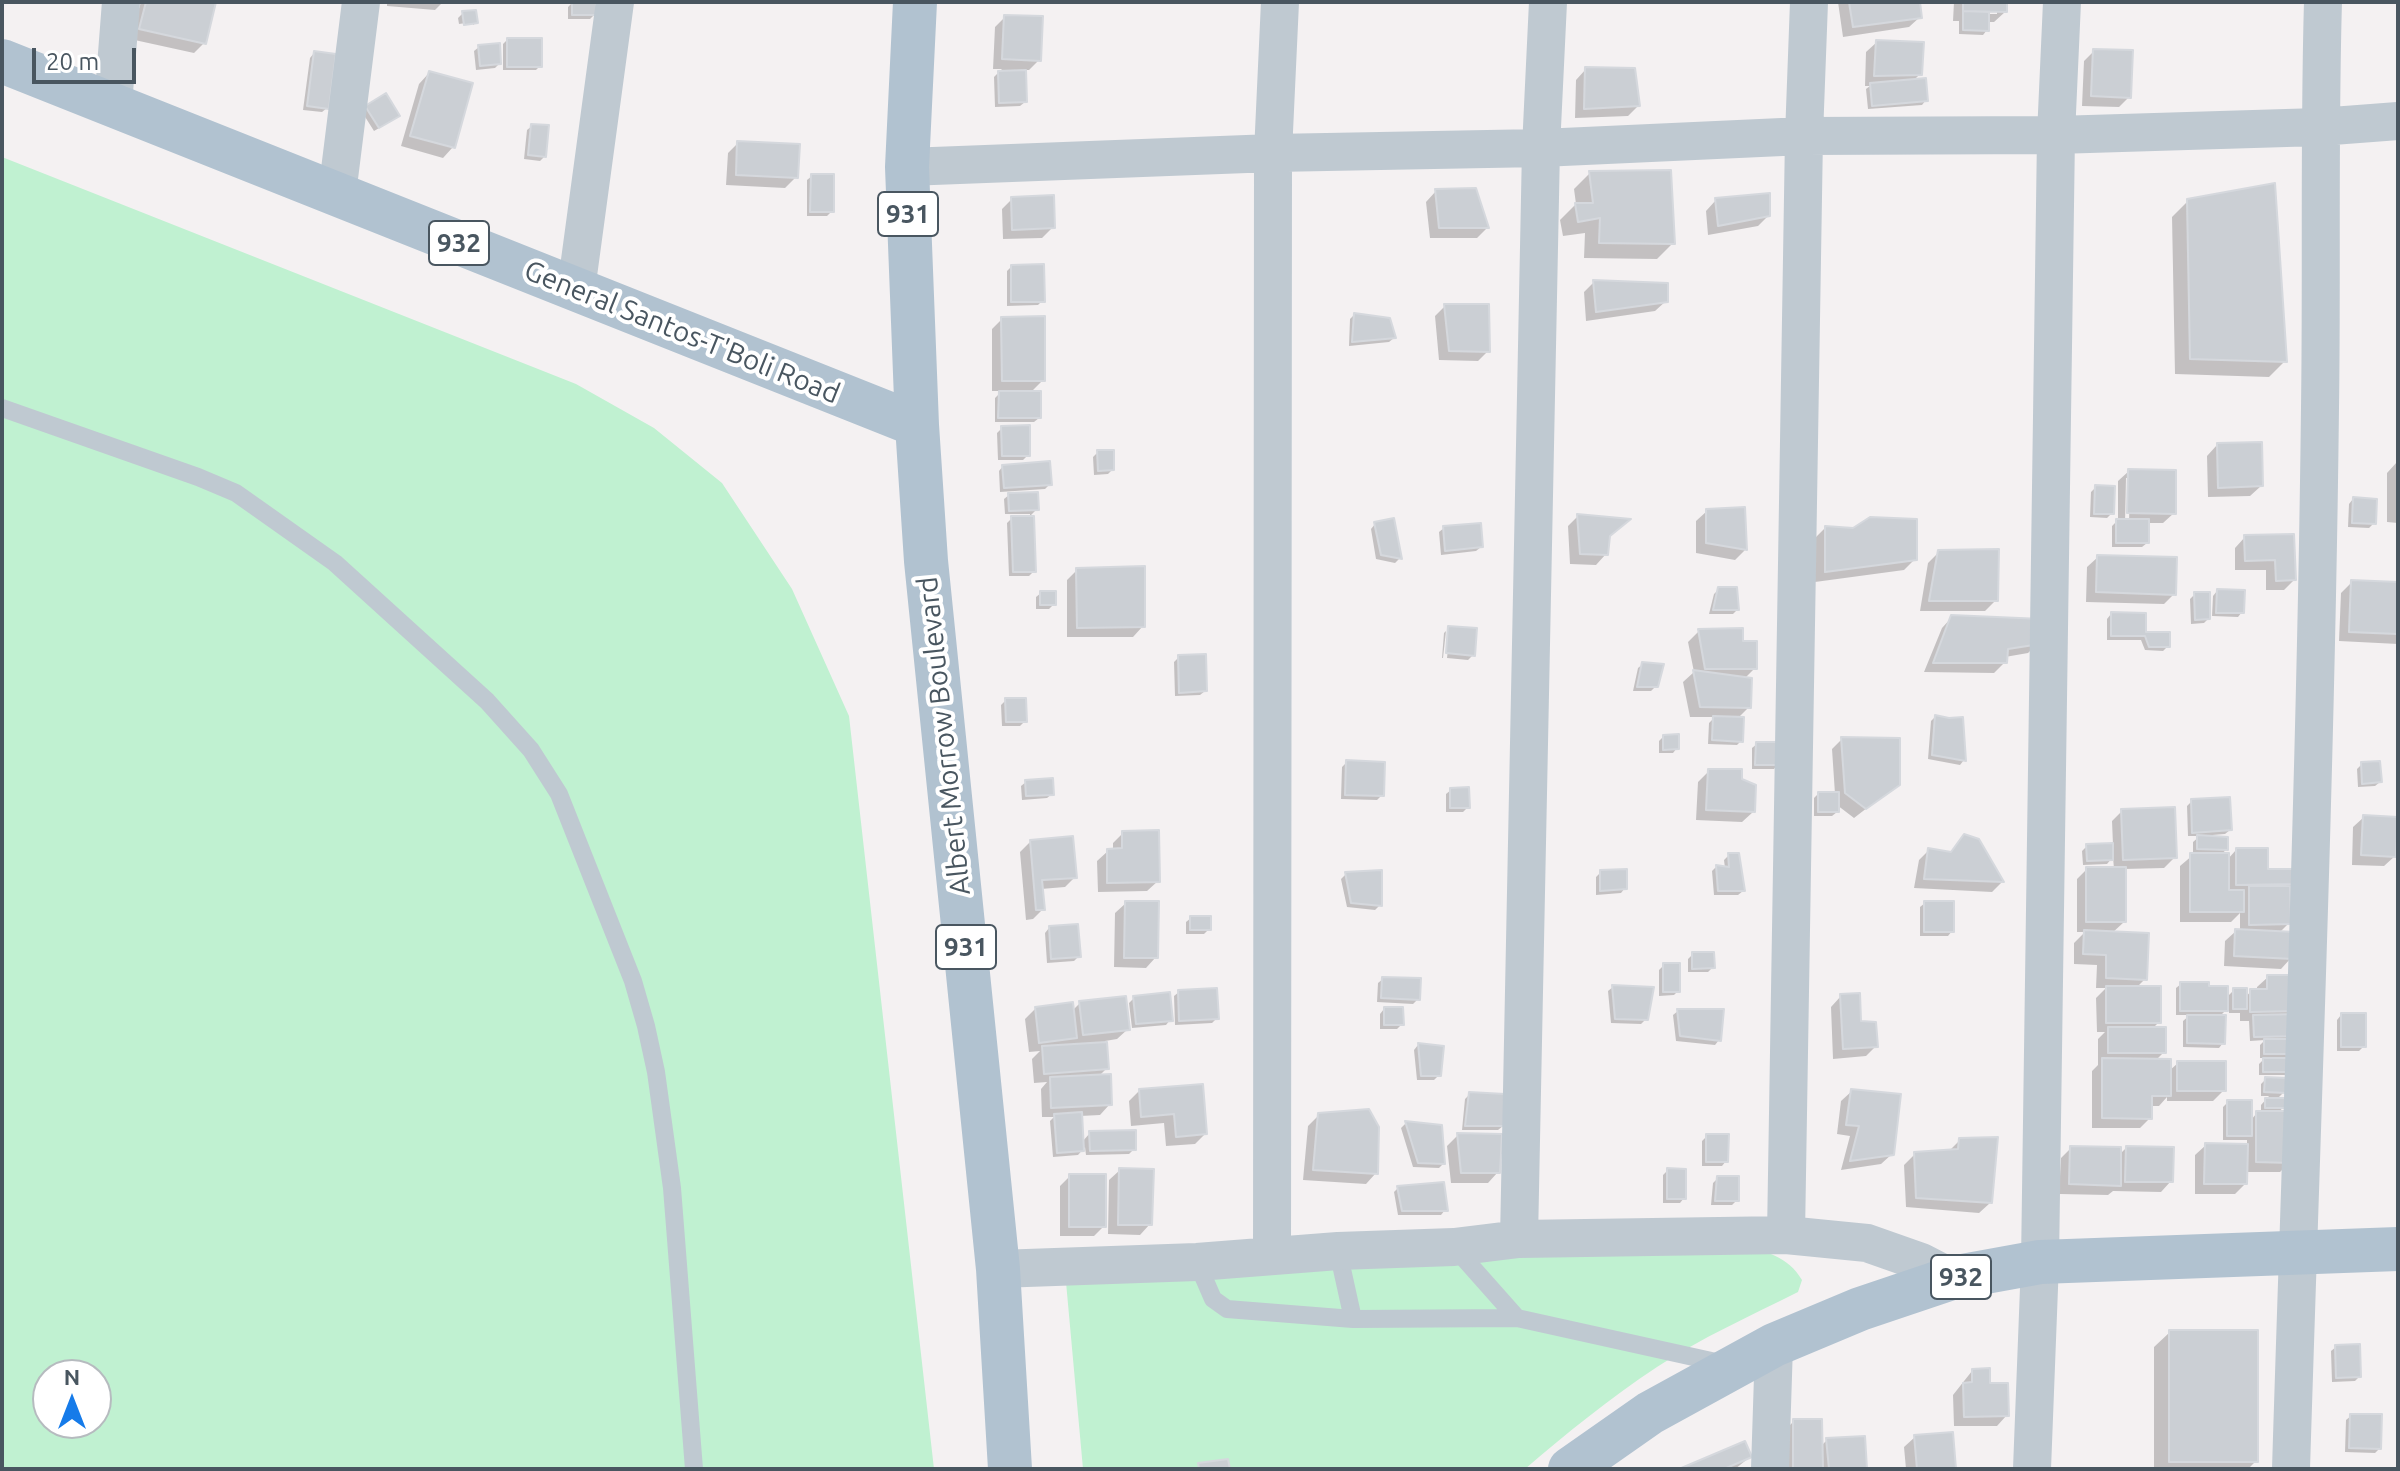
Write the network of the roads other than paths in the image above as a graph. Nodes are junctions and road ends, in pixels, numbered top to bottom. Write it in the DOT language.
graph roads {
  1 [pos="121,2"];
  2 [pos="361,2"];
  3 [pos="615,2"];
  4 [pos="915,2"];
  5 [pos="1280,2"];
  6 [pos="1548,2"];
  7 [pos="1809,2"];
  8 [pos="2062,2"];
  9 [pos="2323,2"];
  10 [pos="2,61"];
  11 [pos="113,105"];
  12 [pos="2398,121"];
  13 [pos="2319,127"];
  14 [pos="2056,135"];
  15 [pos="1804,136"];
  16 [pos="1541,148"];
  17 [pos="1273,153"];
  18 [pos="907,167"];
  19 [pos="337,194"];
  20 [pos="576,290"];
  21 [pos="2,408"];
  22 [pos="917,425"];
  23 [pos="1786,1235"];
  24 [pos="1519,1239"];
  25 [pos="1454,1247"];
  26 [pos="2398,1249"];
  27 [pos="1338,1251"];
  28 [pos="2298,1252"];
  29 [pos="1272,1255"];
  30 [pos="1197,1262"];
  31 [pos="2040,1262"];
  32 [pos="998,1269"];
  33 [pos="1952,1278"];
  34 [pos="1517,1318"];
  35 [pos="1353,1319"];
  36 [pos="1774,1345"];
  37 [pos="1736,1366"];
  38 [pos="694,1469"];
  39 [pos="1010,1469"];
  40 [pos="1570,1469"];
  41 [pos="1770,1469"];
  42 [pos="2032,1469"];
  43 [pos="2291,1469"];
  1 -- 11 [label="street"];
  2 -- 19 [label="street"];
  3 -- 20 [label="street"];
  4 -- 18 [label="main road, Albert Morrow Boulevard / 931"];
  5 -- 17 [label="street"];
  6 -- 16 [label="street"];
  7 -- 15 [label="street"];
  8 -- 14 [label="street"];
  9 -- 13 [label="street"];
  10 -- 11 [label="main road, General Santos-T'Boli Road / 932"];
  11 -- 19 [label="main road, General Santos-T'Boli Road / 932"];
  12 -- 13 [label="street"];
  13 -- 14 [label="street"];
  13 -- 28 [label="street"];
  14 -- 15 [label="street"];
  14 -- 31 [label="street"];
  15 -- 16 [label="street"];
  15 -- 23 [label="street"];
  16 -- 17 [label="street"];
  16 -- 24 [label="street"];
  17 -- 18 [label="street"];
  17 -- 29 [label="street"];
  18 -- 22 [label="main road, Albert Morrow Boulevard / 931"];
  19 -- 20 [label="main road, General Santos-T'Boli Road / 932"];
  20 -- 22 [label="main road, General Santos-T'Boli Road / 932"];
  21 -- 38 [label="lane"];
  22 -- 32 [label="main road, Albert Morrow Boulevard / 931"];
  23 -- 24 [label="street"];
  23 -- 33 [label="street"];
  24 -- 25 [label="street"];
  25 -- 27 [label="street"];
  25 -- 34 [label="lane"];
  26 -- 28 [label="main road, 932"];
  27 -- 29 [label="street"];
  27 -- 35 [label="lane"];
  28 -- 31 [label="main road, 932"];
  28 -- 43 [label="street"];
  29 -- 30 [label="street"];
  30 -- 32 [label="street"];
  30 -- 35 [label="lane"];
  31 -- 33 [label="main road, 932"];
  31 -- 42 [label="street"];
  32 -- 39 [label="main road, Albert Morrow Boulevard / 931"];
  33 -- 36 [label="main road, 932"];
  34 -- 35 [label="lane"];
  34 -- 37 [label="lane"];
  36 -- 37 [label="main road, 932"];
  36 -- 41 [label="street"];
  37 -- 40 [label="main road, 932"];
}
